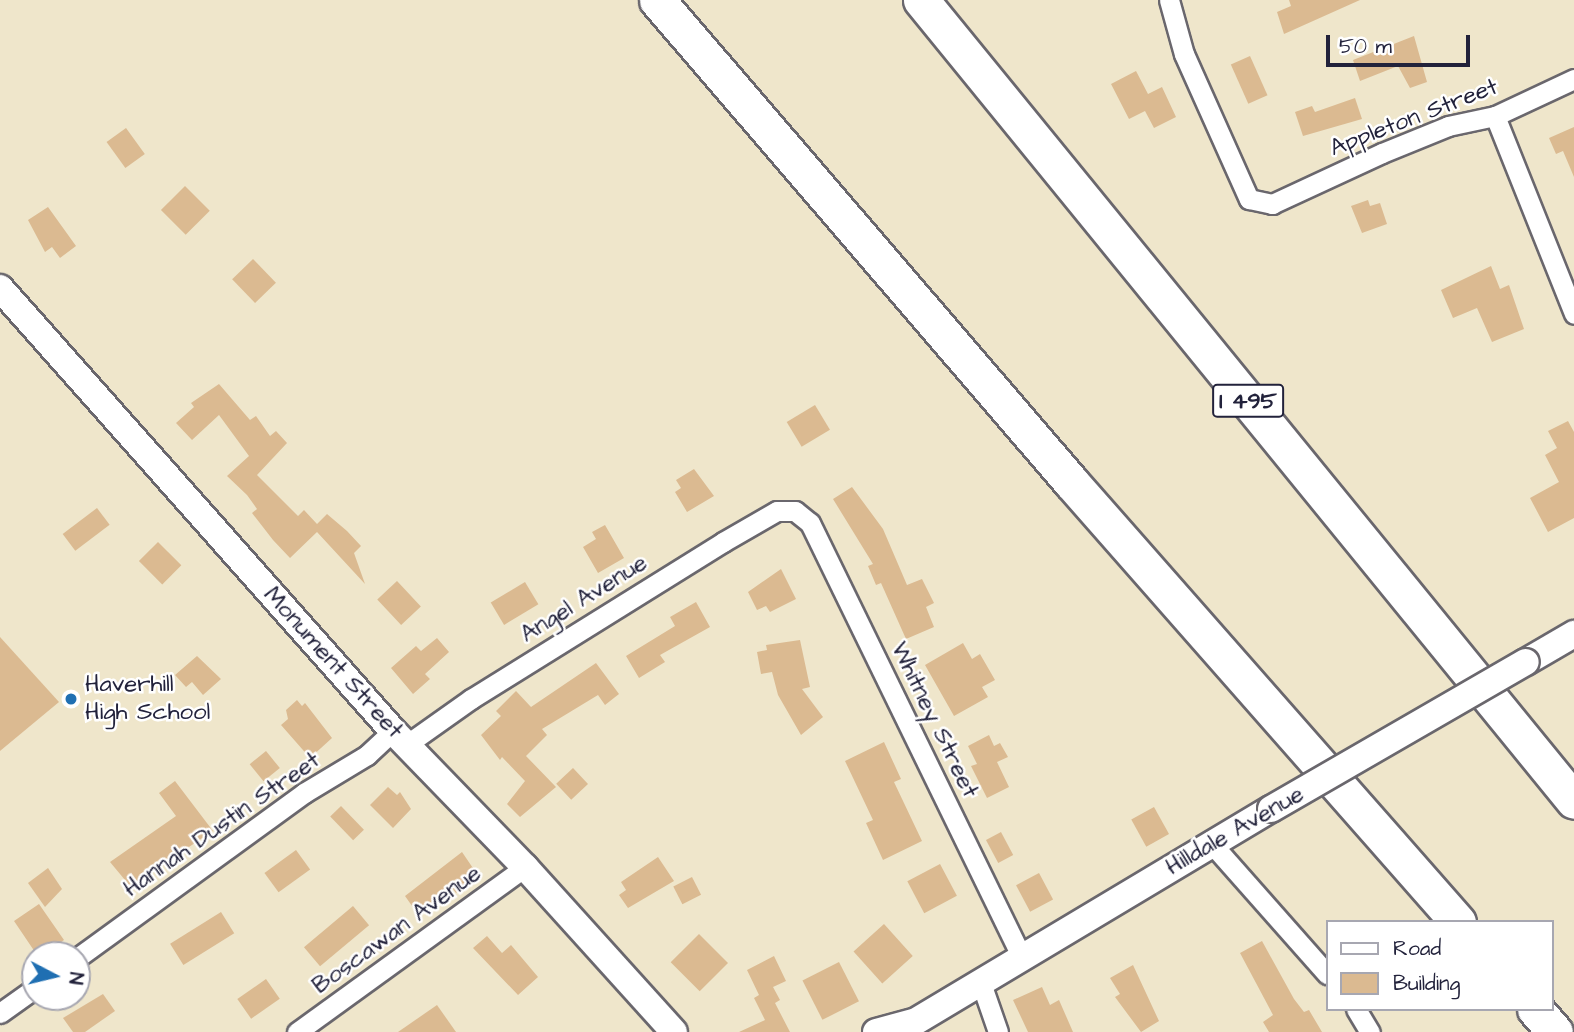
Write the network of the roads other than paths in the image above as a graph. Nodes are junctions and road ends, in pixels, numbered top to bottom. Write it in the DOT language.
graph roads {
  1 [pos="657,0"];
  2 [pos="921,0"];
  3 [pos="1176,2"];
  4 [pos="1574,79"];
  5 [pos="1495,116"];
  6 [pos="0,288"];
  7 [pos="1574,314"];
  8 [pos="795,511"];
  9 [pos="1574,634"];
  10 [pos="400,738"];
  11 [pos="1574,802"];
  12 [pos="1212,844"];
  13 [pos="525,867"];
  14 [pos="1456,920"];
  15 [pos="91,948"];
  16 [pos="1021,956"];
  17 [pos="1326,973"];
  18 [pos="980,980"];
  19 [pos="21,998"];
  20 [pos="1357,1011"];
  21 [pos="1537,1011"];
  22 [pos="0,1013"];
  23 [pos="906,1027"];
  24 [pos="297,1032"];
  25 [pos="674,1032"];
  26 [pos="876,1032"];
  27 [pos="998,1032"];
  28 [pos="1370,1032"];
  29 [pos="1555,1032"];
  1 -- 14 [label="highway"];
  2 -- 11 [label="highway, I 495"];
  3 -- 5 [label="street, Appleton Street"];
  4 -- 5 [label="street, Appleton Street"];
  5 -- 7 [label="street"];
  6 -- 10 [label="main road, Monument Street"];
  8 -- 10 [label="street, Angel Avenue"];
  8 -- 16 [label="street, Whitney Street"];
  9 -- 12 [label="main road, Hilldale Avenue, bridge"];
  10 -- 13 [label="main road, Monument Street"];
  10 -- 15 [label="street, Hannah Dustin Street"];
  12 -- 16 [label="main road, Hilldale Avenue"];
  12 -- 17 [label="street"];
  13 -- 24 [label="street, Boscawan Avenue"];
  13 -- 25 [label="main road, Monument Street"];
  16 -- 18 [label="main road, Hilldale Avenue"];
  18 -- 23 [label="main road, Hilldale Avenue"];
  18 -- 27 [label="street"];
  19 -- 22 [label="street"];
  20 -- 28 [label="street"];
  21 -- 29 [label="highway"];
  23 -- 26 [label="main road, Hilldale Avenue"];
}
